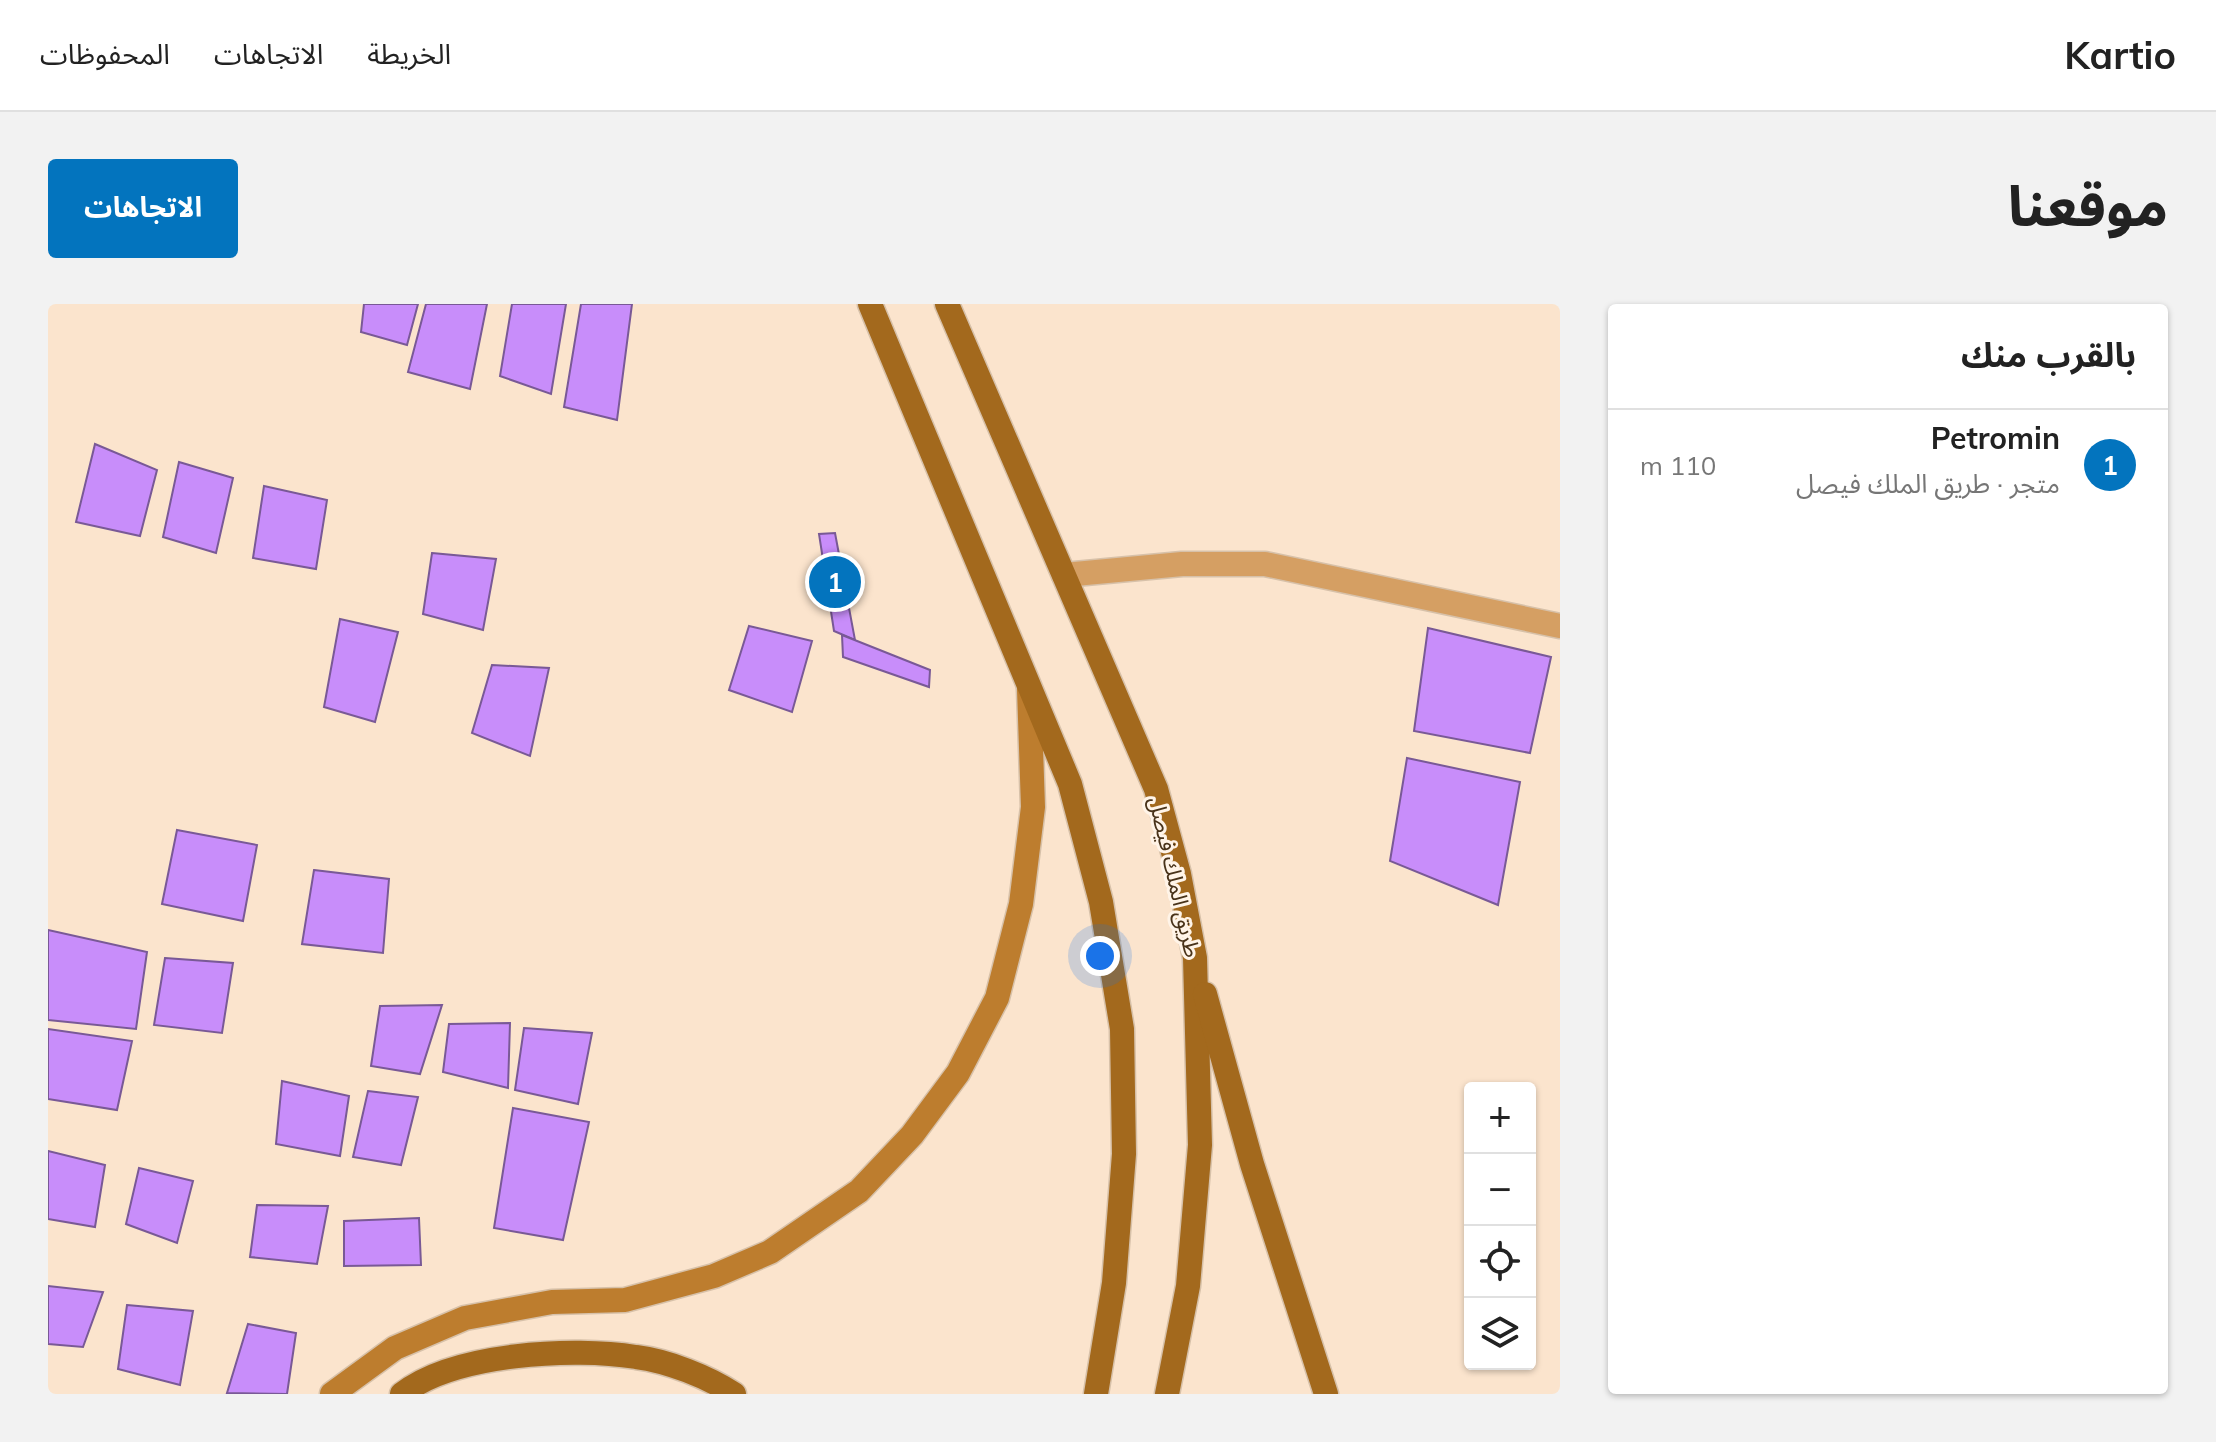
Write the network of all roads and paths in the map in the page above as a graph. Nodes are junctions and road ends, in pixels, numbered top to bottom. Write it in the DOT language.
graph roads {
  1 [pos="870,304"];
  2 [pos="947,304"];
  3 [pos="1064,575"];
  4 [pos="1560,626"];
  5 [pos="1029,683"];
  6 [pos="1195,958"];
  7 [pos="332,1394"];
  8 [pos="402,1394"];
  9 [pos="734,1394"];
  10 [pos="1096,1394"];
  11 [pos="1167,1394"];
  12 [pos="1326,1394"];
  1 -- 5 [label="main road"];
  2 -- 3 [label="main road, طريق الملك فيصل"];
  3 -- 4 [label="street"];
  3 -- 6 [label="main road, طريق الملك فيصل"];
  5 -- 7 [label="street"];
  5 -- 10 [label="main road"];
  6 -- 11 [label="main road, طريق الملك فيصل"];
  6 -- 12 [label="main road"];
  8 -- 9 [label="main road"];
}
